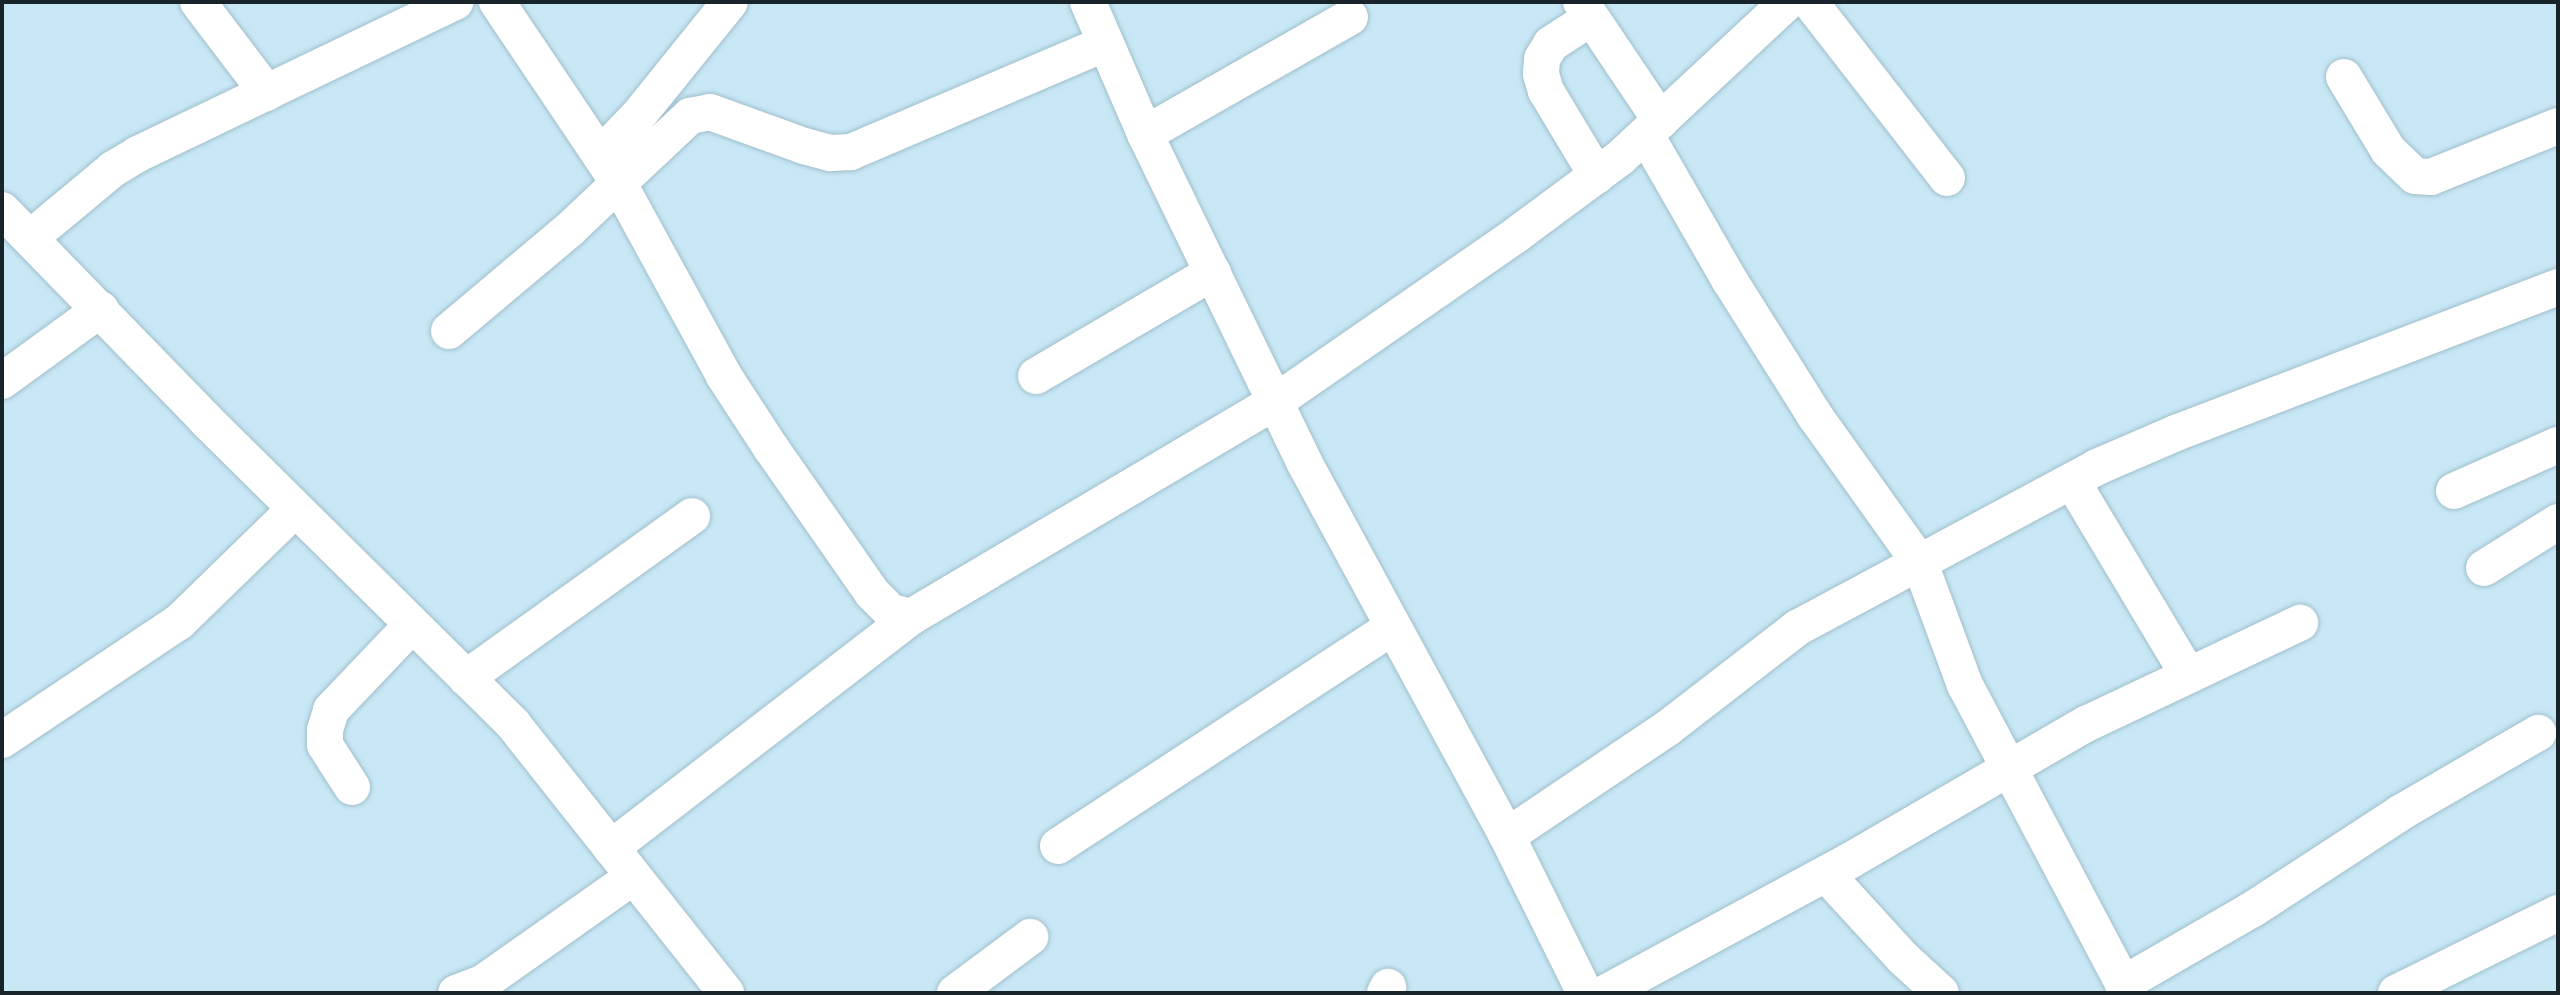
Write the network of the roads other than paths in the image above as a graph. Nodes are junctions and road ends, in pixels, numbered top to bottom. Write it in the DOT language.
graph roads {
  1 [pos="198,2"];
  2 [pos="455,2"];
  3 [pos="497,2"];
  4 [pos="730,2"];
  5 [pos="1088,2"];
  6 [pos="1787,2"];
  7 [pos="1810,2"];
  8 [pos="1586,10"];
  9 [pos="1350,17"];
  10 [pos="1104,44"];
  11 [pos="2344,77"];
  12 [pos="267,93"];
  13 [pos="2558,126"];
  14 [pos="1653,128"];
  15 [pos="1145,134"];
  16 [pos="609,168"];
  17 [pos="1597,176"];
  18 [pos="1947,178"];
  19 [pos="2,210"];
  20 [pos="30,238"];
  21 [pos="1213,272"];
  22 [pos="2558,287"];
  23 [pos="101,309"];
  24 [pos="449,331"];
  25 [pos="1036,376"];
  26 [pos="2,381"];
  27 [pos="1275,402"];
  28 [pos="2558,445"];
  29 [pos="2072,481"];
  30 [pos="2454,491"];
  31 [pos="295,509"];
  32 [pos="692,516"];
  33 [pos="2558,522"];
  34 [pos="1920,563"];
  35 [pos="2484,568"];
  36 [pos="911,617"];
  37 [pos="2300,623"];
  38 [pos="412,625"];
  39 [pos="1393,627"];
  40 [pos="2188,675"];
  41 [pos="466,678"];
  42 [pos="2538,733"];
  43 [pos="2,740"];
  44 [pos="2008,772"];
  45 [pos="352,787"];
  46 [pos="1507,836"];
  47 [pos="1058,846"];
  48 [pos="611,848"];
  49 [pos="1826,874"];
  50 [pos="633,877"];
  51 [pos="2558,913"];
  52 [pos="1030,937"];
  53 [pos="2125,988"];
  54 [pos="456,993"];
  55 [pos="726,993"];
  56 [pos="955,993"];
  57 [pos="1585,993"];
  58 [pos="1605,993"];
  59 [pos="1941,993"];
  60 [pos="2396,993"];
  1 -- 12 [label="street"];
  2 -- 12 [label="street"];
  3 -- 16 [label="street"];
  4 -- 16 [label="street"];
  5 -- 10 [label="street"];
  6 -- 14 [label="street"];
  7 -- 18 [label="street"];
  8 -- 14 [label="street"];
  8 -- 17 [label="street"];
  9 -- 15 [label="street"];
  10 -- 15 [label="street"];
  10 -- 16 [label="street"];
  11 -- 13 [label="street"];
  12 -- 20 [label="street"];
  14 -- 17 [label="street"];
  14 -- 34 [label="street"];
  15 -- 21 [label="street"];
  16 -- 24 [label="street"];
  16 -- 36 [label="street"];
  17 -- 27 [label="street"];
  19 -- 20 [label="street"];
  20 -- 23 [label="street"];
  21 -- 25 [label="street"];
  21 -- 27 [label="street"];
  22 -- 29 [label="street"];
  23 -- 26 [label="street"];
  23 -- 31 [label="street"];
  27 -- 36 [label="street"];
  27 -- 39 [label="street"];
  28 -- 30 [label="street"];
  29 -- 34 [label="street"];
  29 -- 40 [label="street"];
  31 -- 38 [label="street"];
  31 -- 43 [label="street"];
  32 -- 41 [label="street"];
  33 -- 35 [label="street"];
  34 -- 44 [label="street"];
  34 -- 46 [label="street"];
  36 -- 48 [label="street"];
  37 -- 40 [label="street"];
  38 -- 41 [label="street"];
  38 -- 45 [label="street"];
  39 -- 46 [label="street"];
  39 -- 47 [label="street"];
  40 -- 44 [label="street"];
  41 -- 48 [label="street"];
  42 -- 53 [label="street"];
  44 -- 49 [label="street"];
  44 -- 53 [label="street"];
  46 -- 57 [label="street"];
  48 -- 50 [label="street"];
  49 -- 58 [label="street"];
  49 -- 59 [label="street"];
  50 -- 54 [label="street"];
  50 -- 55 [label="street"];
  51 -- 60 [label="street"];
  52 -- 56 [label="street"];
}
